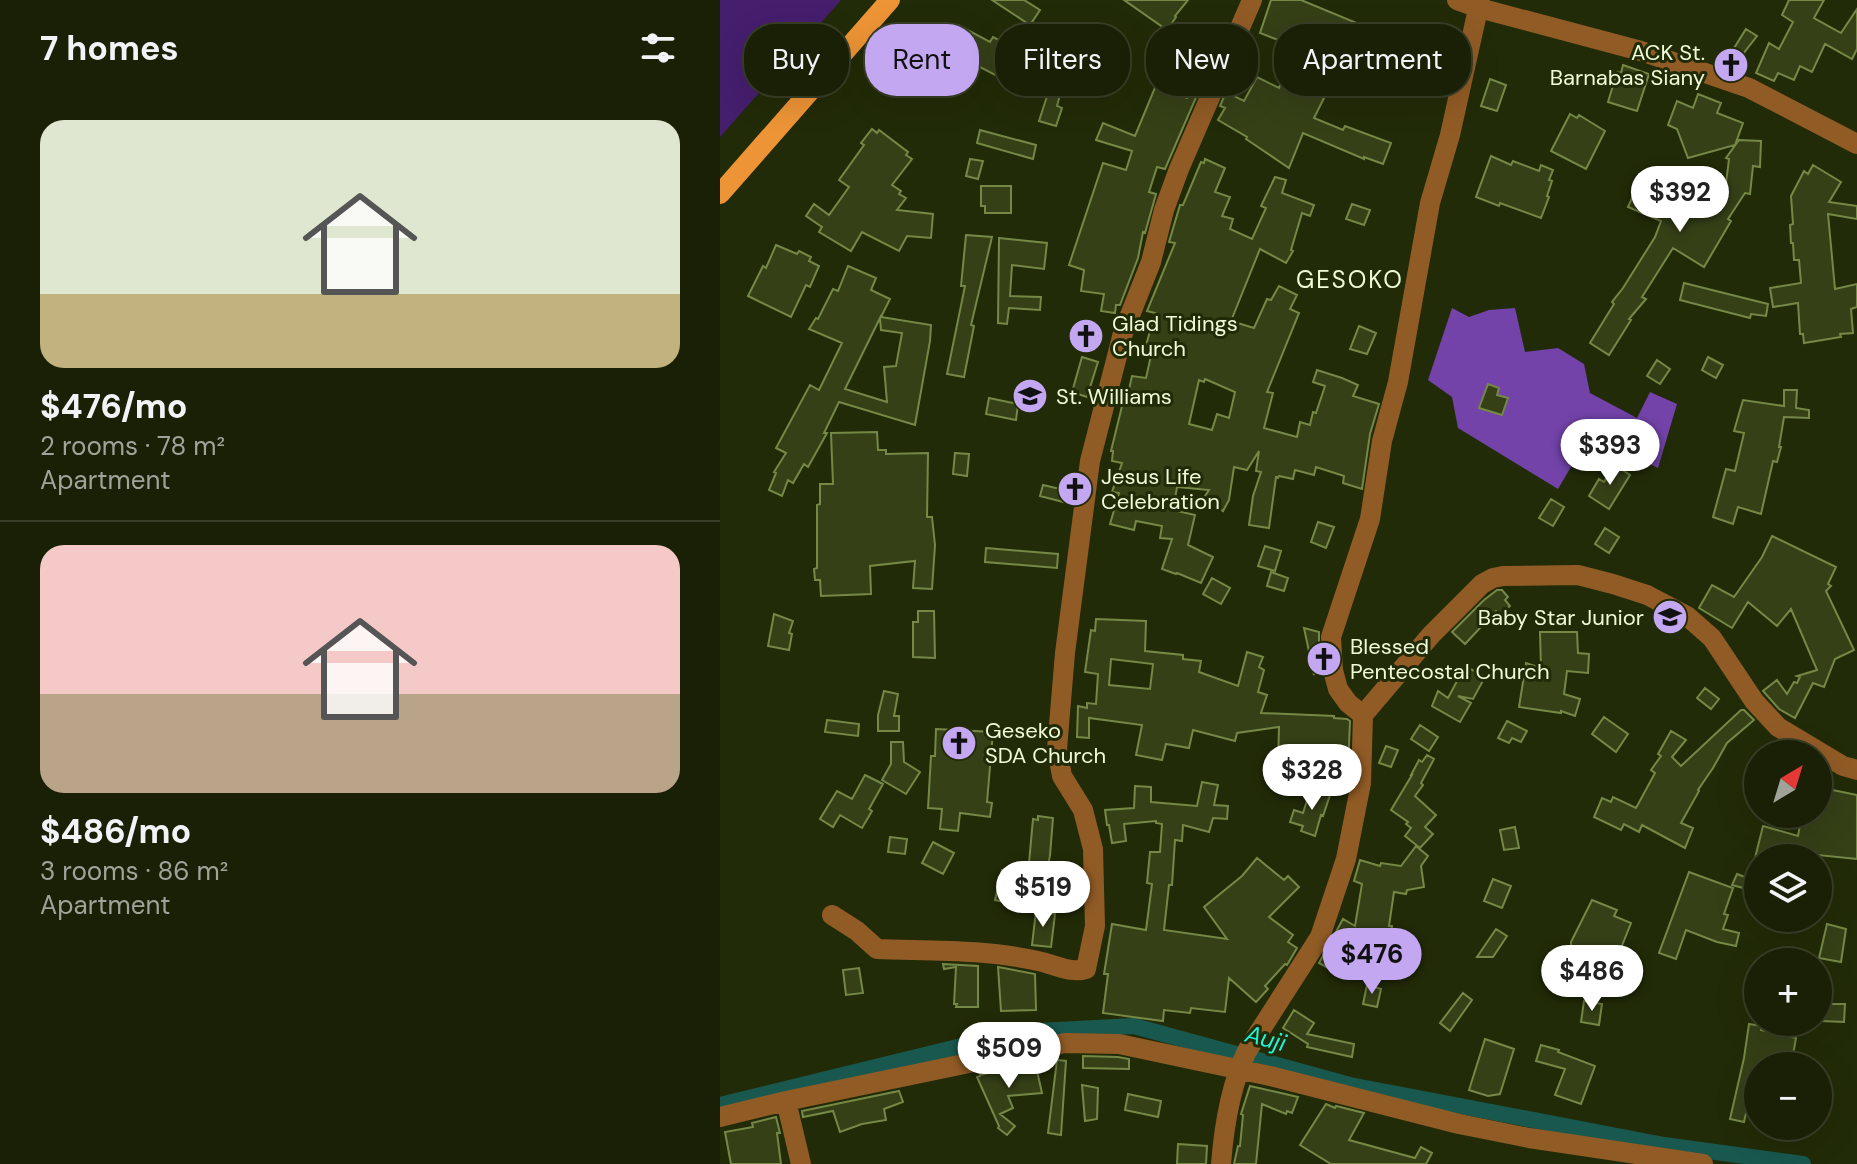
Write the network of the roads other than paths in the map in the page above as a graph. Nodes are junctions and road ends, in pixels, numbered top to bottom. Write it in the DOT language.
graph roads {
  1 [pos="890,0"];
  2 [pos="1252,0"];
  3 [pos="1457,0"];
  4 [pos="1480,4"];
  5 [pos="1857,144"];
  6 [pos="720,194"];
  7 [pos="1363,715"];
  8 [pos="1857,770"];
  9 [pos="832,915"];
  10 [pos="1242,1063"];
  11 [pos="786,1101"];
  12 [pos="720,1117"];
  13 [pos="801,1164"];
  14 [pos="1221,1164"];
  15 [pos="1703,1164"];
  1 -- 6 [label="main road"];
  2 -- 9 [label="street"];
  3 -- 4 [label="street"];
  4 -- 5 [label="street"];
  4 -- 7 [label="street"];
  7 -- 8 [label="street"];
  7 -- 10 [label="street"];
  10 -- 11 [label="street"];
  10 -- 14 [label="street"];
  10 -- 15 [label="street"];
  11 -- 12 [label="street"];
  11 -- 13 [label="street"];
}
